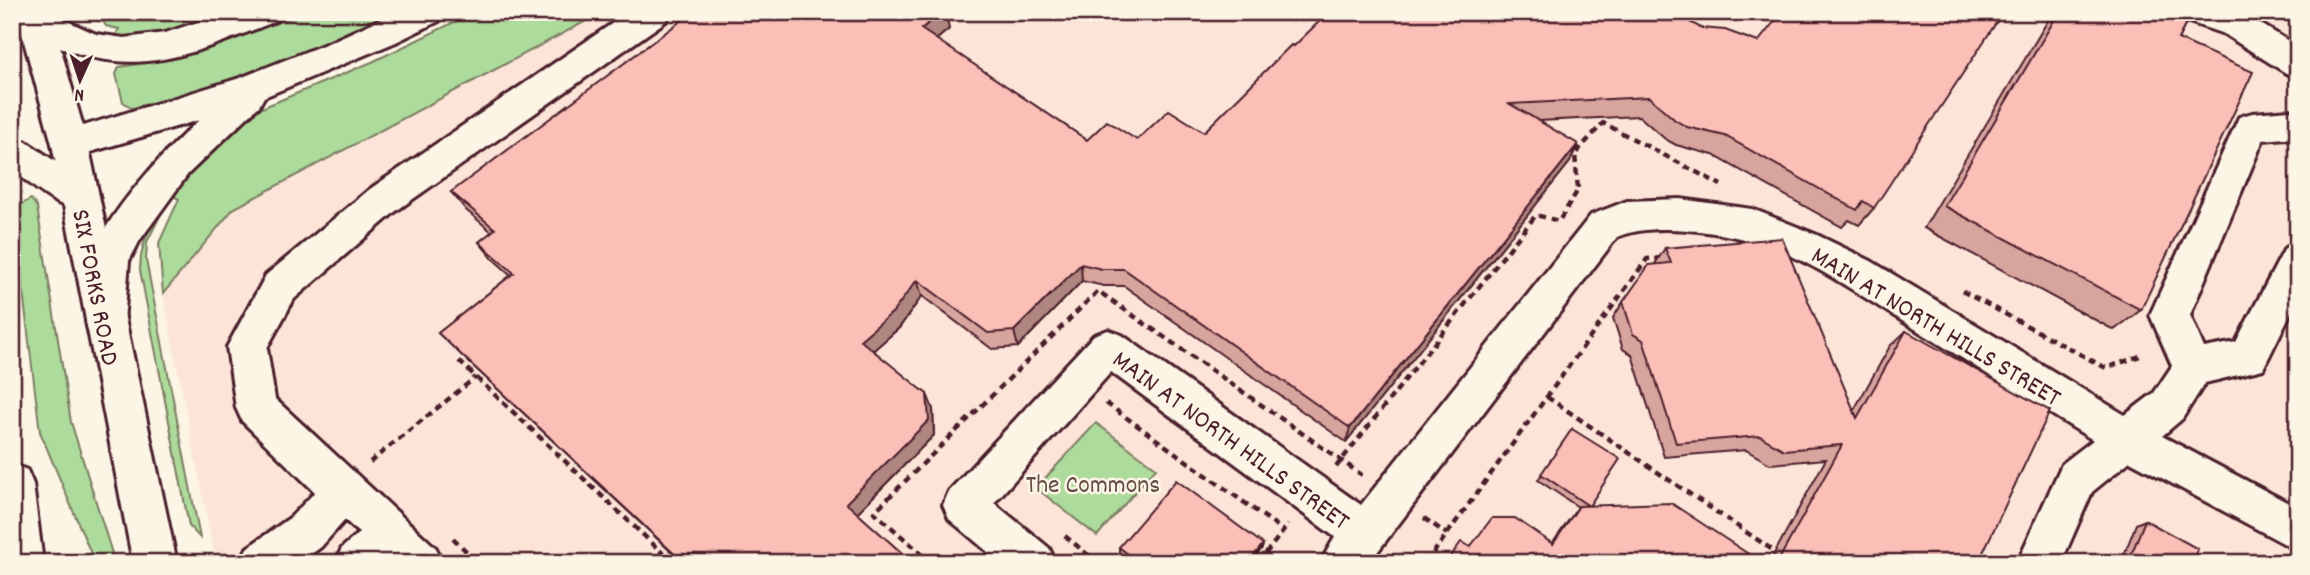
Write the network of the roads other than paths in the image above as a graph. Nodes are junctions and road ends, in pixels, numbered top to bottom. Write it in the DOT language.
graph roads {
  1 [pos="264,12"];
  2 [pos="427,12"];
  3 [pos="654,12"];
  4 [pos="2198,12"];
  5 [pos="34,16"];
  6 [pos="2298,64"];
  7 [pos="260,85"];
  8 [pos="2298,128"];
  9 [pos="70,144"];
  10 [pos="15,154"];
  11 [pos="79,197"];
  12 [pos="2298,259"];
  13 [pos="104,322"];
  14 [pos="2193,368"];
  15 [pos="2128,439"];
  16 [pos="352,480"];
  17 [pos="12,484"];
  18 [pos="2298,531"];
  19 [pos="390,534"];
  20 [pos="1353,548"];
  21 [pos="21,563"];
  22 [pos="155,563"];
  23 [pos="262,563"];
  24 [pos="357,563"];
  25 [pos="421,563"];
  26 [pos="1034,563"];
  27 [pos="2039,563"];
  1 -- 5 [label="main road"];
  2 -- 7 [label="main road"];
  3 -- 16 [label="main road"];
  4 -- 6 [label="main road"];
  5 -- 9 [label="main road, SIX FORKS ROAD"];
  7 -- 9 [label="main road"];
  7 -- 13 [label="main road"];
  8 -- 14 [label="main road"];
  9 -- 10 [label="main road"];
  9 -- 11 [label="main road, SIX FORKS ROAD"];
  10 -- 11 [label="main road"];
  11 -- 13 [label="main road, SIX FORKS ROAD"];
  12 -- 14 [label="main road"];
  13 -- 22 [label="main road, SIX FORKS ROAD"];
  14 -- 15 [label="main road"];
  15 -- 18 [label="main road, MAIN AT NORTH HILLS STREET"];
  15 -- 20 [label="main road, MAIN AT NORTH HILLS STREET"];
  15 -- 27 [label="main road"];
  16 -- 19 [label="main road"];
  16 -- 23 [label="main road"];
  17 -- 21 [label="main road"];
  19 -- 24 [label="main road"];
  19 -- 25 [label="main road"];
  20 -- 26 [label="main road, MAIN AT NORTH HILLS STREET"];
}
